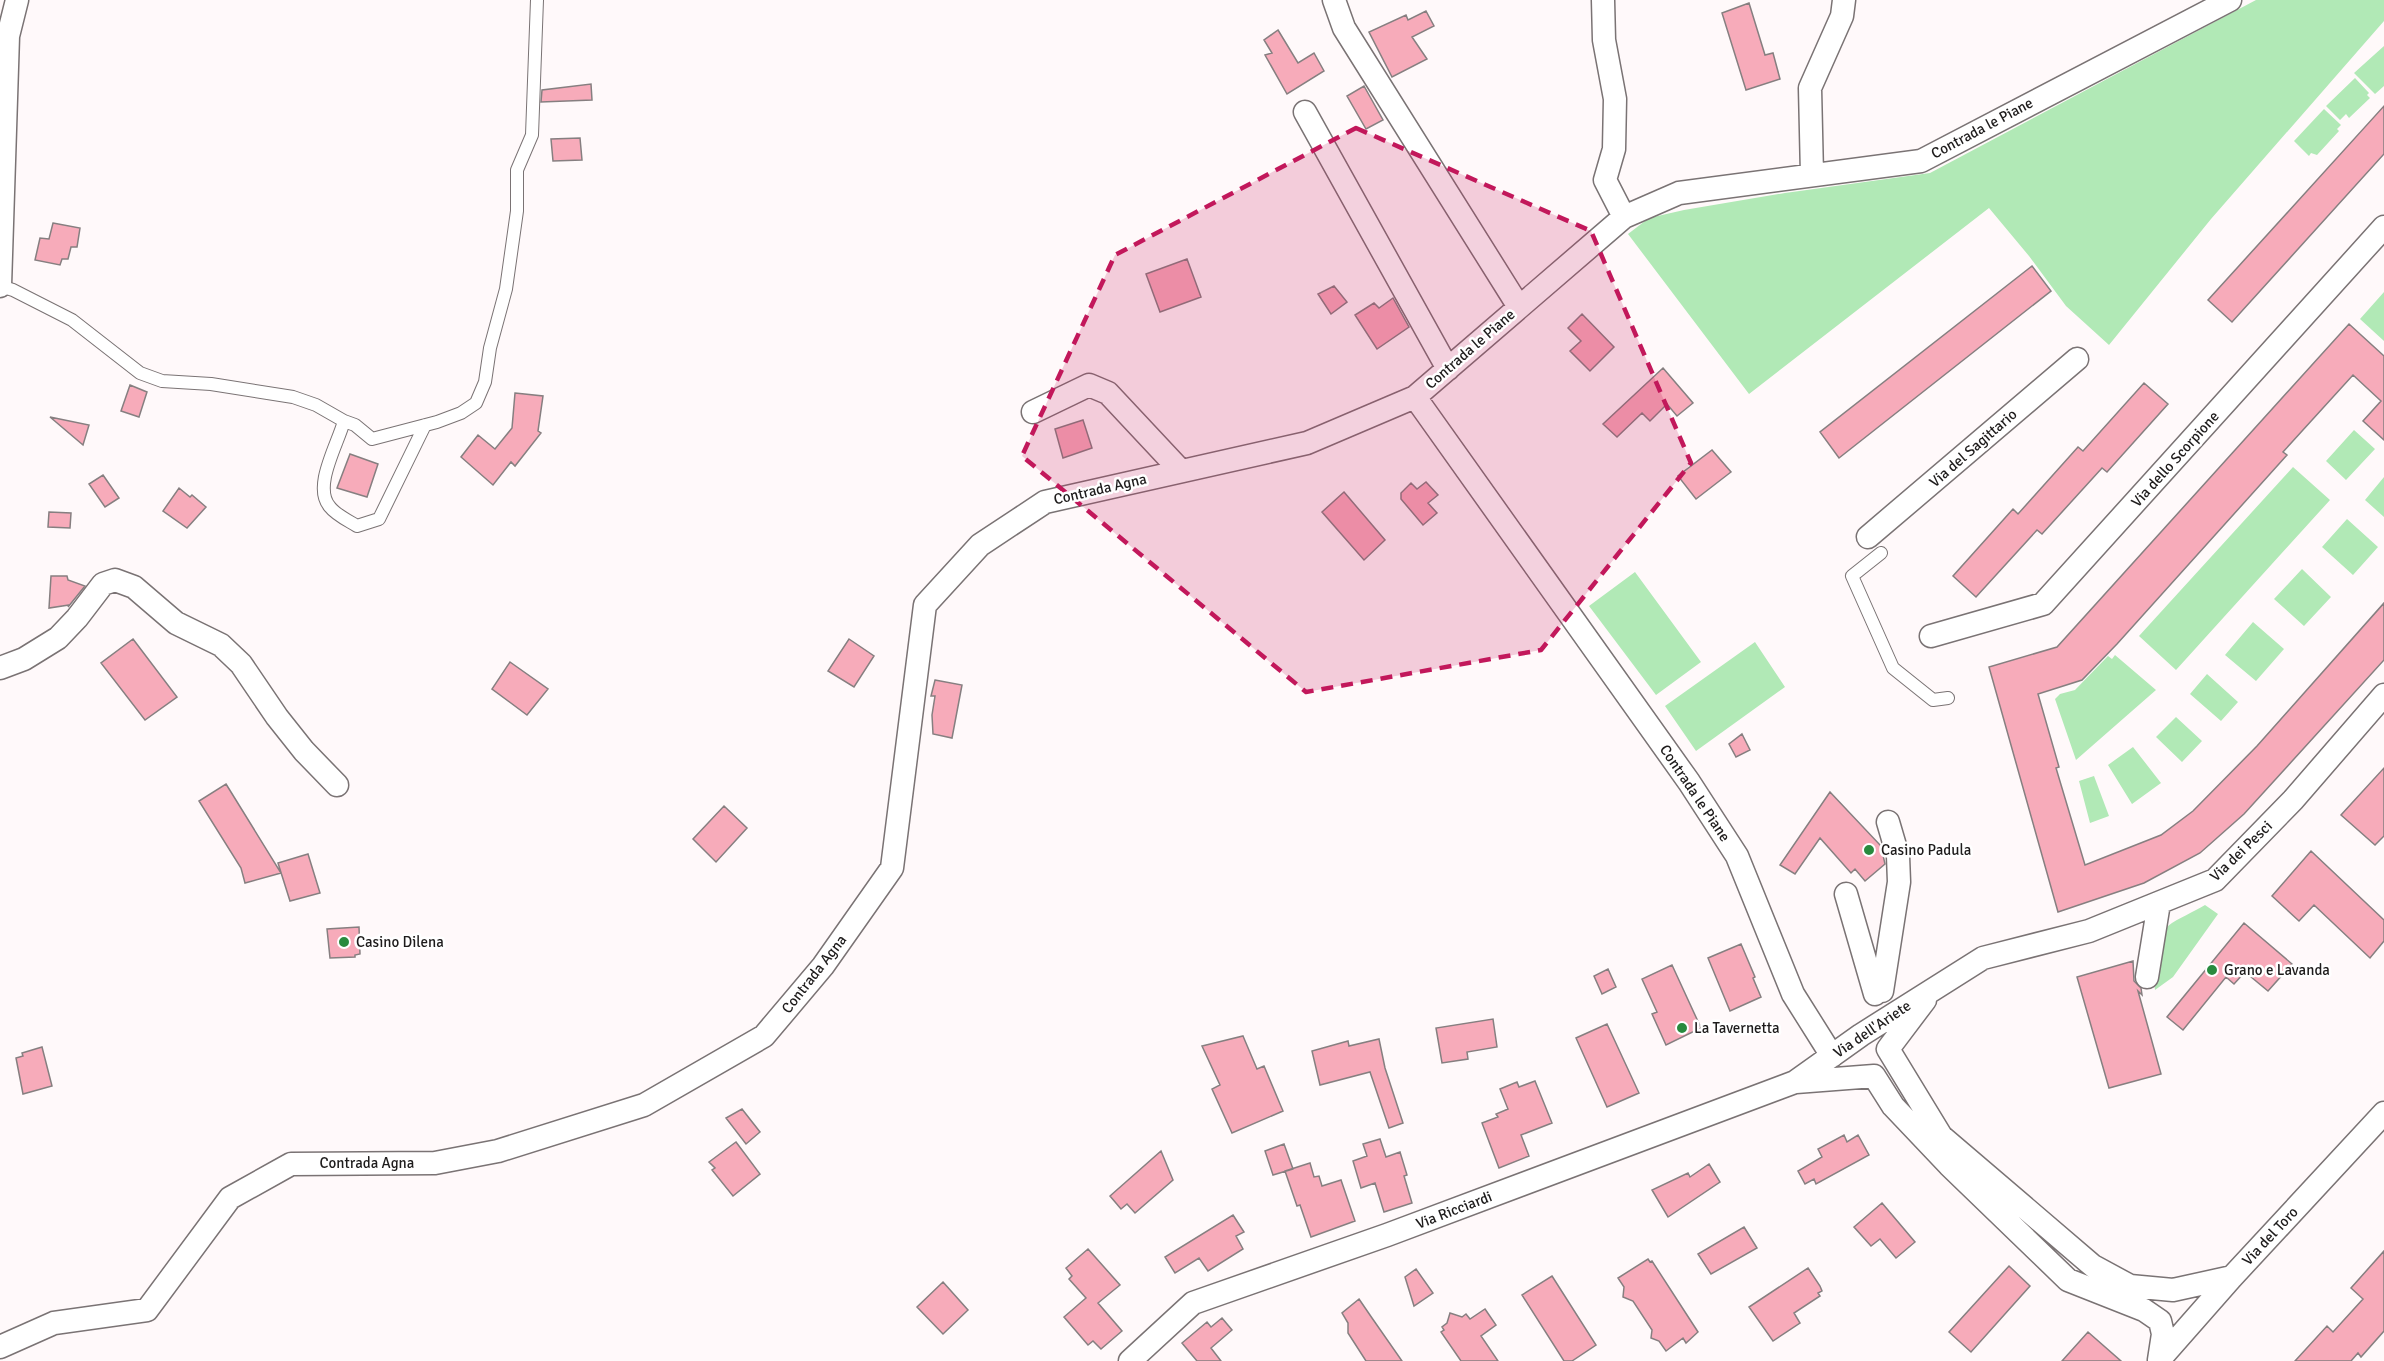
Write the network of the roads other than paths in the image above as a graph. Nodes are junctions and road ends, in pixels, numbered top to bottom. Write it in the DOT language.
graph roads {
  1 [pos="17,0"];
  2 [pos="537,0"];
  3 [pos="1334,0"];
  4 [pos="1603,0"];
  5 [pos="1844,0"];
  6 [pos="2230,0"];
  7 [pos="1305,112"];
  8 [pos="1812,175"];
  9 [pos="1624,216"];
  10 [pos="2384,227"];
  11 [pos="0,286"];
  12 [pos="1519,307"];
  13 [pos="2077,359"];
  14 [pos="1448,369"];
  15 [pos="1415,397"];
  16 [pos="1033,412"];
  17 [pos="344,421"];
  18 [pos="424,425"];
  19 [pos="1181,471"];
  20 [pos="1875,545"];
  21 [pos="1931,636"];
  22 [pos="0,668"];
  23 [pos="2384,695"];
  24 [pos="1948,698"];
  25 [pos="336,784"];
  26 [pos="1888,822"];
  27 [pos="1846,894"];
  28 [pos="2159,903"];
  29 [pos="2148,976"];
  30 [pos="1933,989"];
  31 [pos="1861,1035"];
  32 [pos="1888,1049"];
  33 [pos="1832,1056"];
  34 [pos="1874,1076"];
  35 [pos="1795,1082"];
  36 [pos="2384,1113"];
  37 [pos="2232,1277"];
  38 [pos="0,1347"];
  39 [pos="2158,1360"];
  40 [pos="1130,1361"];
  1 -- 11 [label="street"];
  2 -- 18 [label="lane"];
  3 -- 12 [label="street"];
  4 -- 9 [label="street"];
  5 -- 8 [label="street"];
  6 -- 8 [label="street, Contrada le Piane"];
  7 -- 14 [label="street"];
  8 -- 9 [label="street, Contrada le Piane"];
  9 -- 12 [label="street, Contrada le Piane"];
  10 -- 21 [label="street, Via dello Scorpione"];
  11 -- 17 [label="lane"];
  12 -- 14 [label="street, Contrada le Piane"];
  13 -- 20 [label="street, Via del Sagittario"];
  14 -- 15 [label="street, Contrada le Piane"];
  15 -- 19 [label="street, Contrada Agna"];
  15 -- 33 [label="street, Contrada le Piane"];
  16 -- 19 [label="street"];
  17 -- 18 [label="lane"];
  17 -- 18 [label="lane"];
  19 -- 38 [label="street, Contrada Agna"];
  20 -- 24 [label="lane"];
  22 -- 25 [label="street"];
  23 -- 28 [label="street, Via dei Pesci"];
  26 -- 27 [label="street"];
  28 -- 29 [label="street"];
  28 -- 30 [label="street, Via dei Pesci"];
  30 -- 31 [label="street, Via dell'Ariete"];
  30 -- 32 [label="street, Via dell'Ariete"];
  31 -- 32 [label="street"];
  31 -- 33 [label="street, Via dell'Ariete"];
  31 -- 34 [label="street"];
  32 -- 34 [label="street"];
  32 -- 37 [label="street, Via dell'Ariete"];
  33 -- 35 [label="street, Via dell'Ariete"];
  34 -- 35 [label="street, Via dell'Ariete"];
  34 -- 39 [label="street"];
  35 -- 40 [label="street, Via Ricciardi"];
  36 -- 37 [label="street, Via del Toro"];
  37 -- 39 [label="street, Via del Toro"];
}
